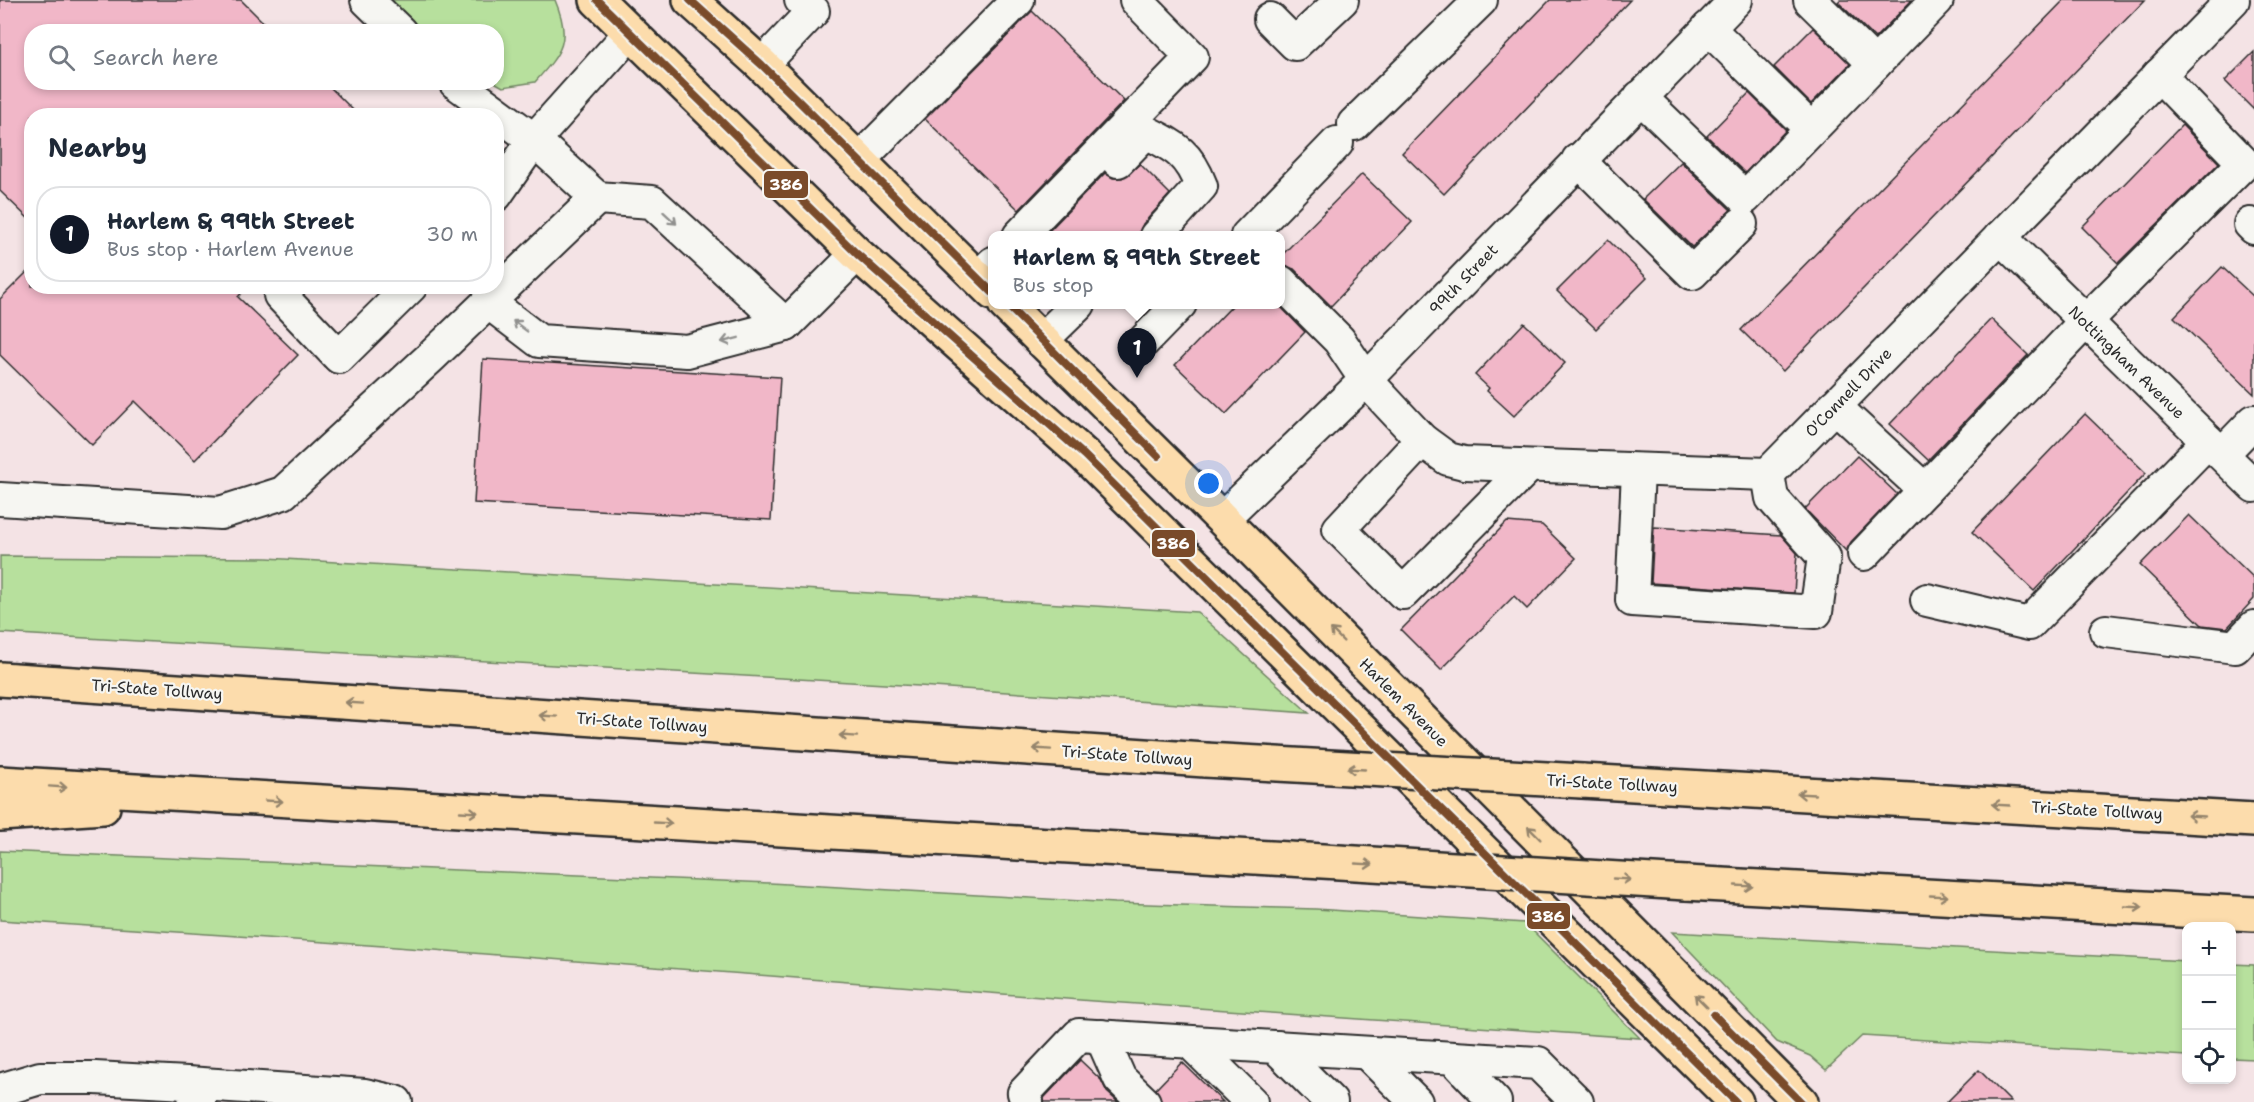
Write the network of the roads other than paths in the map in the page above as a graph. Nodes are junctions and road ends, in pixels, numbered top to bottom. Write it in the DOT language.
graph roads {
  1 [pos="367,0"];
  2 [pos="597,0"];
  3 [pos="690,0"];
  4 [pos="801,0"];
  5 [pos="1018,0"];
  6 [pos="1136,0"];
  7 [pos="1342,0"];
  8 [pos="1481,0"];
  9 [pos="1736,0"];
  10 [pos="1810,0"];
  11 [pos="1937,0"];
  12 [pos="2233,0"];
  13 [pos="1270,19"];
  14 [pos="392,24"];
  15 [pos="1708,28"];
  16 [pos="630,33"];
  17 [pos="1875,64"];
  18 [pos="762,65"];
  19 [pos="2159,75"];
  20 [pos="461,90"];
  21 [pos="1640,97"];
  22 [pos="474,108"];
  23 [pos="504,124"];
  24 [pos="1811,129"];
  25 [pos="534,140"];
  26 [pos="859,160"];
  27 [pos="1578,160"];
  28 [pos="504,183"];
  29 [pos="597,198"];
  30 [pos="1741,224"];
  31 [pos="1024,231"];
  32 [pos="1051,231"];
  33 [pos="1160,231"];
  34 [pos="1252,231"];
  35 [pos="2000,237"];
  36 [pos="857,254"];
  37 [pos="988,282"];
  38 [pos="1285,286"];
  39 [pos="504,287"];
  40 [pos="281,294"];
  41 [pos="403,294"];
  42 [pos="496,294"];
  43 [pos="488,302"];
  44 [pos="1013,309"];
  45 [pos="1074,309"];
  46 [pos="1175,309"];
  47 [pos="2085,322"];
  48 [pos="786,325"];
  49 [pos="1041,340"];
  50 [pos="1140,345"];
  51 [pos="1366,380"];
  52 [pos="1834,406"];
  53 [pos="2254,421"];
  54 [pos="1422,440"];
  55 [pos="2215,448"];
  56 [pos="1529,466"];
  57 [pos="1638,471"];
  58 [pos="1768,474"];
  59 [pos="2254,486"];
  60 [pos="1925,490"];
  61 [pos="0,499"];
  62 [pos="1222,519"];
  63 [pos="1864,554"];
  64 [pos="1188,556"];
  65 [pos="1928,600"];
  66 [pos="2254,627"];
  67 [pos="2106,631"];
  68 [pos="0,679"];
  69 [pos="0,783"];
  70 [pos="242,799"];
  71 [pos="0,814"];
  72 [pos="2254,819"];
  73 [pos="2254,914"];
  74 [pos="1101,1036"];
  75 [pos="1190,1042"];
  76 [pos="1276,1047"];
  77 [pos="1367,1053"];
  78 [pos="1453,1058"];
  79 [pos="0,1090"];
  80 [pos="193,1092"];
  81 [pos="396,1102"];
  82 [pos="1028,1102"];
  83 [pos="1144,1102"];
  84 [pos="1251,1102"];
  85 [pos="1331,1102"];
  86 [pos="1416,1102"];
  87 [pos="1495,1102"];
  88 [pos="1577,1102"];
  89 [pos="1736,1102"];
  90 [pos="1801,1102"];
  1 -- 14 [label="street"];
  2 -- 16 [label="main road"];
  3 -- 18 [label="main road, Harlem Avenue"];
  4 -- 18 [label="street"];
  5 -- 26 [label="street"];
  6 -- 31 [label="street"];
  7 -- 13 [label="street"];
  8 -- 34 [label="street"];
  9 -- 15 [label="street, 99th Street"];
  10 -- 17 [label="street"];
  11 -- 17 [label="street"];
  12 -- 19 [label="street, O'Connell Drive"];
  15 -- 21 [label="street, 99th Street"];
  15 -- 24 [label="street"];
  16 -- 25 [label="street"];
  16 -- 36 [label="main road"];
  17 -- 24 [label="street"];
  18 -- 26 [label="main road, Harlem Avenue"];
  19 -- 35 [label="street, O'Connell Drive"];
  19 -- 47 [label="street"];
  20 -- 22 [label="street"];
  21 -- 24 [label="street"];
  21 -- 27 [label="street, 99th Street"];
  23 -- 25 [label="street"];
  25 -- 28 [label="street"];
  25 -- 29 [label="street"];
  26 -- 37 [label="main road, Harlem Avenue"];
  27 -- 30 [label="street"];
  27 -- 51 [label="street, 99th Street"];
  29 -- 39 [label="street"];
  29 -- 48 [label="street, one-way"];
  32 -- 33 [label="street"];
  35 -- 47 [label="street, Nottingham Avenue"];
  35 -- 52 [label="street, O'Connell Drive"];
  36 -- 48 [label="street"];
  36 -- 64 [label="main road"];
  38 -- 51 [label="street"];
  40 -- 41 [label="street"];
  42 -- 43 [label="street"];
  48 -- 43 [label="street, one-way"];
  43 -- 61 [label="street"];
  44 -- 49 [label="main road, Harlem Avenue"];
  45 -- 49 [label="street"];
  46 -- 50 [label="street"];
  47 -- 55 [label="street, Nottingham Avenue"];
  47 -- 60 [label="street"];
  49 -- 62 [label="main road, Harlem Avenue"];
  51 -- 54 [label="street"];
  51 -- 62 [label="street, 99th Street"];
  52 -- 58 [label="street, O'Connell Drive"];
  52 -- 60 [label="street"];
  53 -- 55 [label="street"];
  54 -- 56 [label="street"];
  54 -- 56 [label="street"];
  55 -- 59 [label="street, Nottingham Avenue"];
  55 -- 65 [label="street"];
  56 -- 57 [label="street"];
  57 -- 58 [label="street"];
  57 -- 58 [label="street"];
  60 -- 63 [label="street"];
  62 -- 64 [label="main road, 99th Street"];
  90 -- 62 [label="main road, Harlem Avenue, one-way"];
  64 -- 89 [label="main road"];
  66 -- 67 [label="street"];
  72 -- 68 [label="main road, Tri-State Tollway, one-way, bridge"];
  69 -- 70 [label="main road, one-way"];
  70 -- 71 [label="main road"];
  70 -- 73 [label="main road, one-way, bridge"];
  74 -- 75 [label="street"];
  74 -- 82 [label="street"];
  74 -- 83 [label="street"];
  75 -- 76 [label="street"];
  75 -- 84 [label="street"];
  76 -- 77 [label="street"];
  76 -- 85 [label="street"];
  77 -- 78 [label="street"];
  77 -- 86 [label="street"];
  78 -- 87 [label="street"];
  78 -- 88 [label="street"];
  79 -- 80 [label="street"];
  80 -- 81 [label="street"];
}
